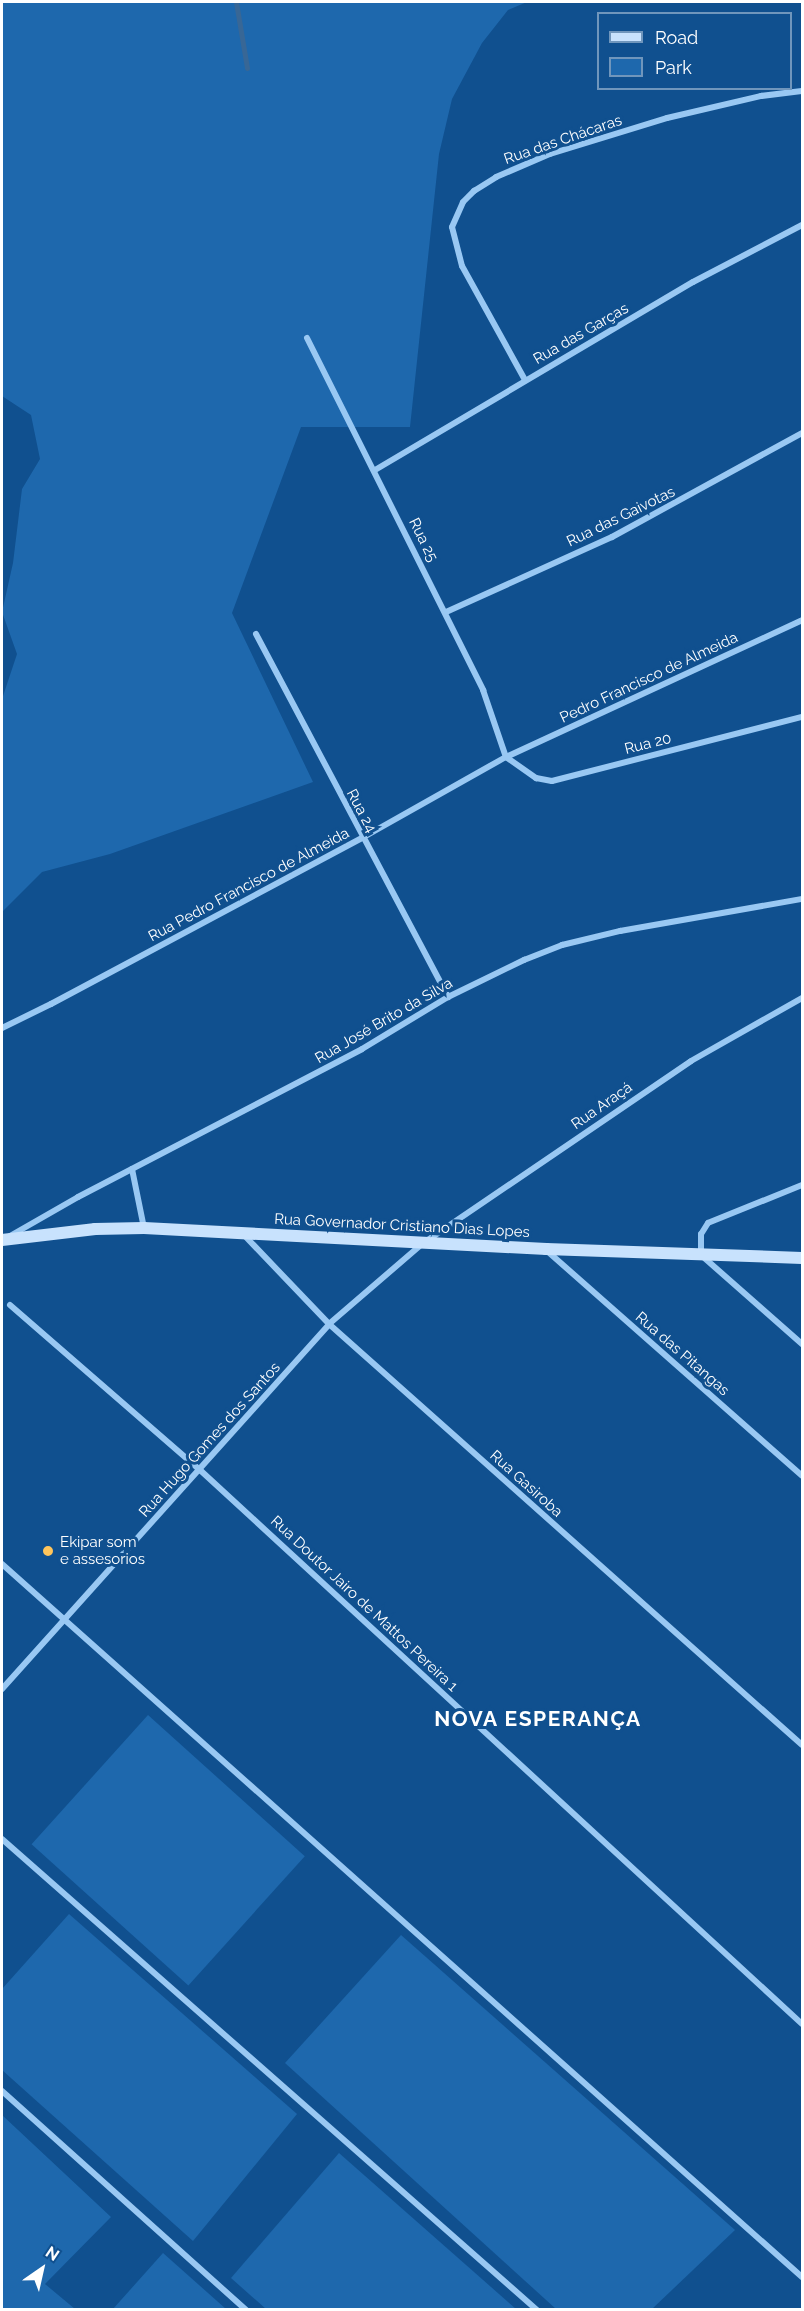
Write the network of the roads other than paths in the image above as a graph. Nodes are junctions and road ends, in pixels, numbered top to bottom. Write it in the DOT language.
graph roads {
  1 [pos="802,91"];
  2 [pos="802,225"];
  3 [pos="308,338"];
  4 [pos="525,380"];
  5 [pos="802,433"];
  6 [pos="375,470"];
  7 [pos="446,612"];
  8 [pos="802,620"];
  9 [pos="256,634"];
  10 [pos="802,717"];
  11 [pos="506,757"];
  12 [pos="362,838"];
  13 [pos="802,899"];
  14 [pos="448,997"];
  15 [pos="802,998"];
  16 [pos="2,1028"];
  17 [pos="132,1170"];
  18 [pos="802,1185"];
  19 [pos="144,1228"];
  20 [pos="242,1232"];
  21 [pos="3,1239"];
  22 [pos="422,1244"];
  23 [pos="546,1249"];
  24 [pos="701,1255"];
  25 [pos="802,1258"];
  26 [pos="10,1305"];
  27 [pos="329,1324"];
  28 [pos="802,1344"];
  29 [pos="200,1470"];
  30 [pos="802,1476"];
  31 [pos="2,1564"];
  32 [pos="64,1619"];
  33 [pos="2,1689"];
  34 [pos="802,1745"];
  35 [pos="2,1839"];
  36 [pos="802,2024"];
  37 [pos="2,2091"];
  38 [pos="802,2277"];
  39 [pos="246,2310"];
  40 [pos="537,2310"];
  1 -- 4 [label="street, Rua das Chácaras"];
  2 -- 4 [label="street, Rua das Garças"];
  3 -- 6 [label="street, Rua 25"];
  4 -- 6 [label="street, Rua das Garças"];
  5 -- 7 [label="street, Rua das Gaivotas"];
  6 -- 7 [label="street, Rua 25"];
  7 -- 11 [label="street, Rua 25"];
  8 -- 11 [label="street, Pedro Francisco de Almeida"];
  9 -- 12 [label="street, Rua 24"];
  10 -- 11 [label="street, Rua 20"];
  11 -- 12 [label="street, Rua Pedro Francisco de Almeida"];
  12 -- 14 [label="street, Rua 24"];
  12 -- 16 [label="street, Rua Pedro Francisco de Almeida"];
  13 -- 14 [label="street, Rua José Brito da Silva"];
  14 -- 17 [label="street, Rua José Brito da Silva"];
  15 -- 22 [label="street, Rua Araçá"];
  17 -- 19 [label="street"];
  17 -- 21 [label="street, Rua José Brito da Silva"];
  18 -- 24 [label="street"];
  19 -- 20 [label="street, Rua Governador Cristiano Dias Lopes"];
  19 -- 21 [label="street, Rua Governador Cristiano Dias Lopes"];
  20 -- 22 [label="street, Rua Governador Cristiano Dias Lopes"];
  20 -- 27 [label="street, Rua Gasiroba"];
  22 -- 23 [label="street, Rua Governador Cristiano Dias Lopes"];
  22 -- 27 [label="street, Rua Hugo Gomes dos Santos"];
  23 -- 24 [label="street, Rua Governador Cristiano Dias Lopes"];
  23 -- 30 [label="street, Rua das Pitangas"];
  24 -- 25 [label="street, Rua Governador Cristiano Dias Lopes"];
  24 -- 28 [label="street"];
  26 -- 29 [label="street, Rua Doutor Jairo de Mattos Pereira 1"];
  27 -- 29 [label="street, Rua Hugo Gomes dos Santos"];
  27 -- 34 [label="street, Rua Gasiroba"];
  29 -- 32 [label="street, Rua Hugo Gomes dos Santos"];
  29 -- 36 [label="street, Rua Doutor Jairo de Mattos Pereira 1"];
  31 -- 32 [label="street"];
  32 -- 33 [label="street, Rua Hugo Gomes dos Santos"];
  32 -- 38 [label="street"];
  35 -- 40 [label="street"];
  37 -- 39 [label="street"];
}
